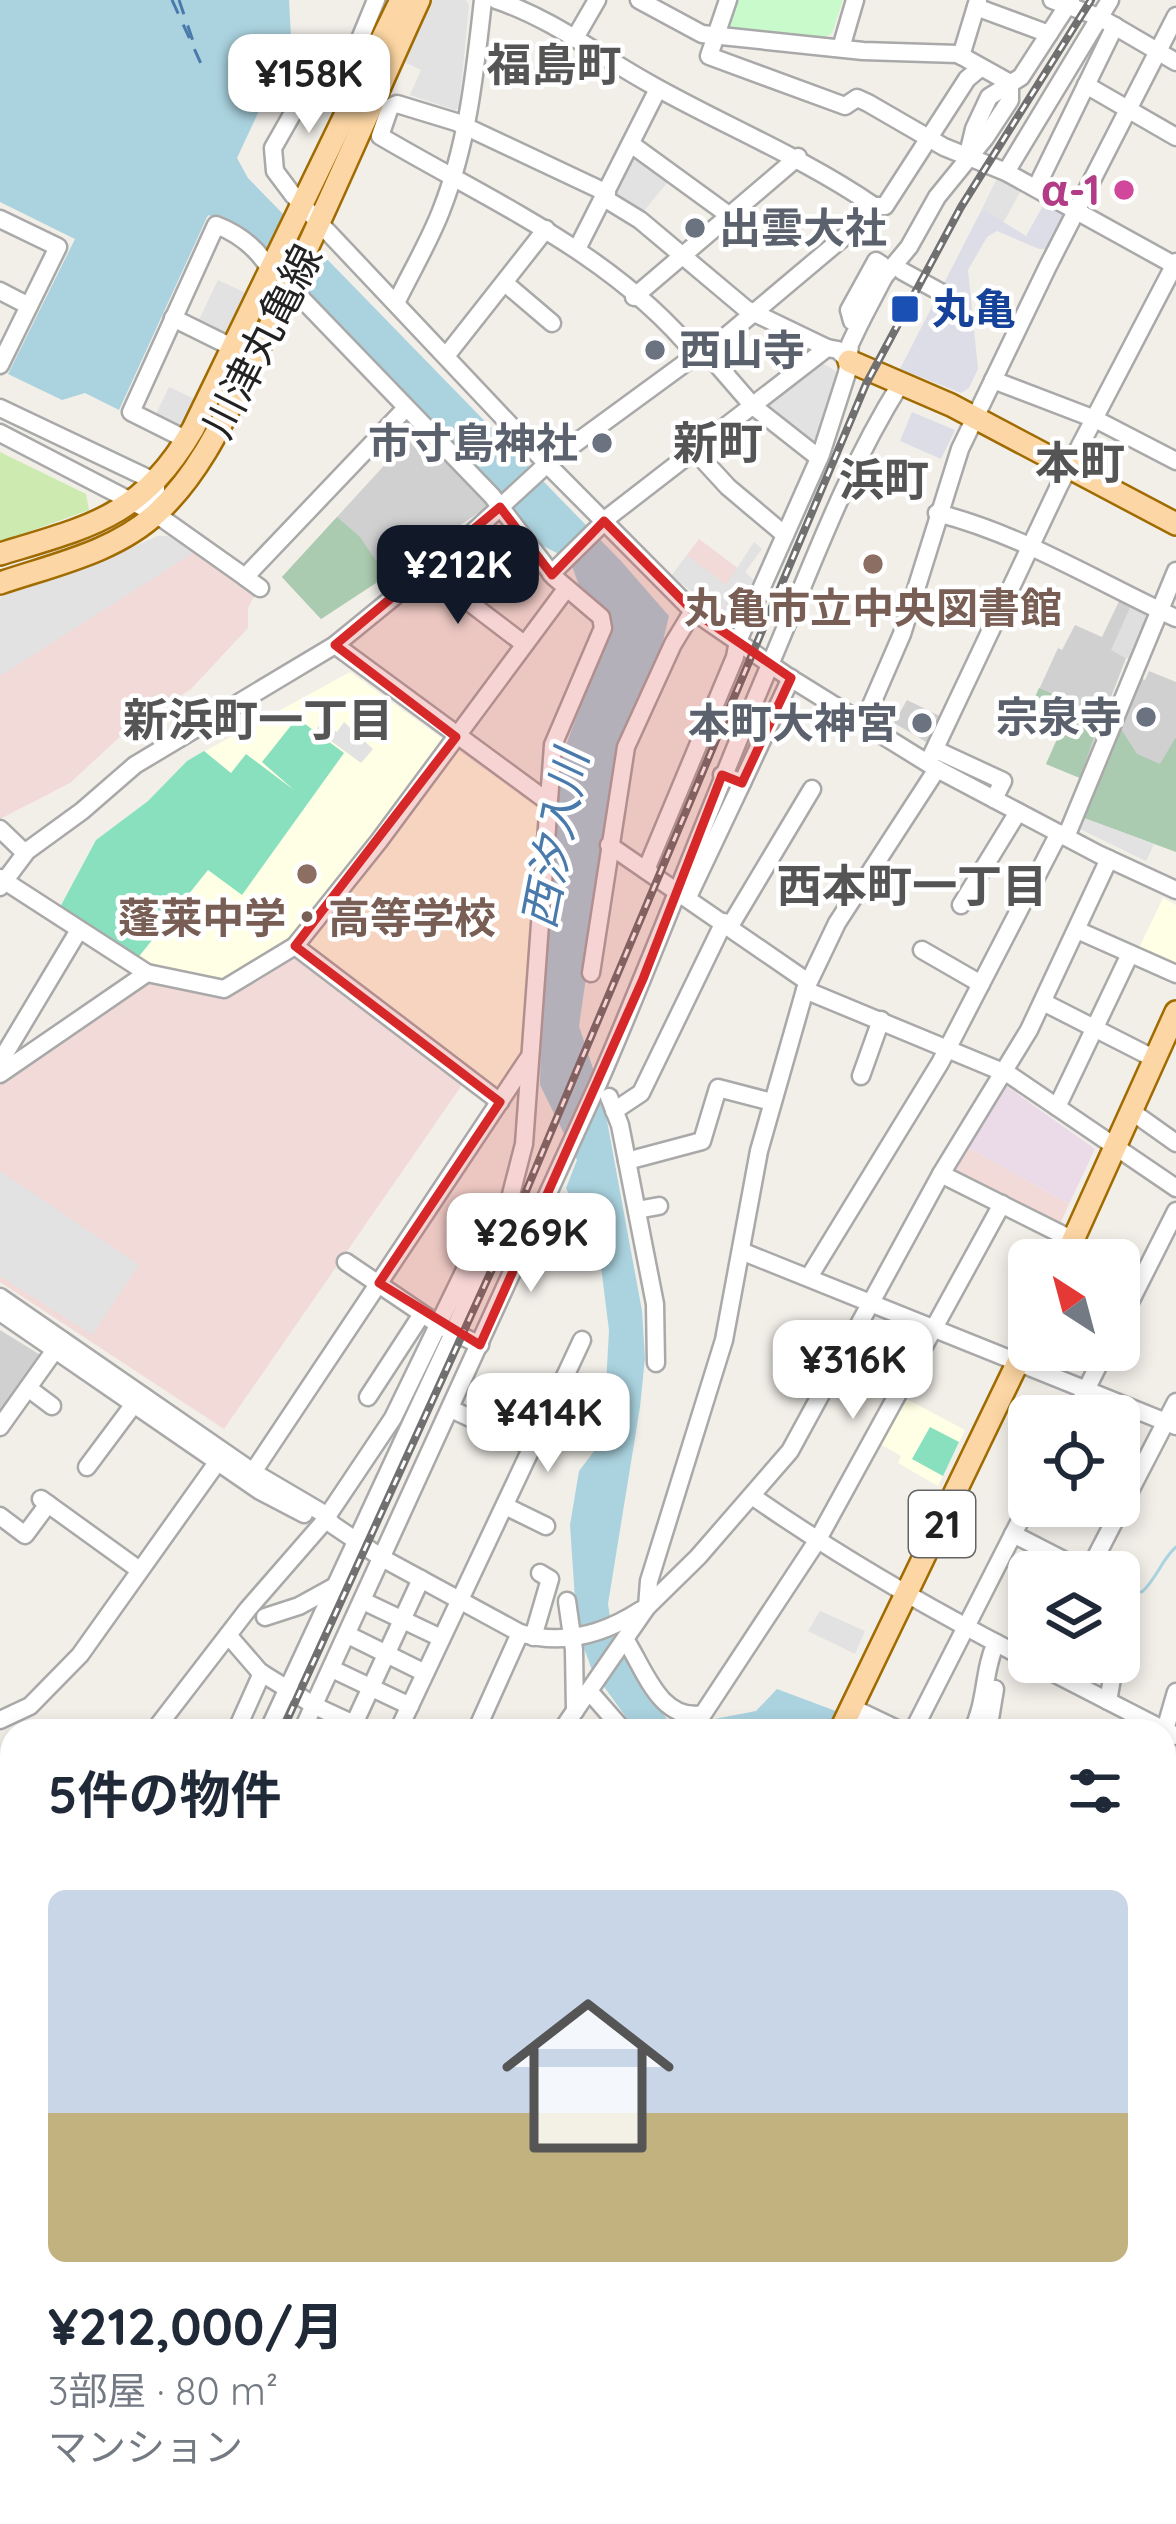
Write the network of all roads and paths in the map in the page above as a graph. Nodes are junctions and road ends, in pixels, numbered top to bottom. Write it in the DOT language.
graph roads {
  1 [pos="376,0"];
  2 [pos="401,0"];
  3 [pos="419,0"];
  4 [pos="483,0"];
  5 [pos="496,0"];
  6 [pos="597,0"];
  7 [pos="639,0"];
  8 [pos="728,0"];
  9 [pos="855,0"];
  10 [pos="1110,0"];
  11 [pos="1064,2"];
  12 [pos="977,4"];
  13 [pos="1176,16"];
  14 [pos="1107,22"];
  15 [pos="397,28"];
  16 [pos="718,34"];
  17 [pos="1049,34"];
  18 [pos="574,38"];
  19 [pos="841,49"];
  20 [pos="1156,51"];
  21 [pos="962,56"];
  22 [pos="1176,62"];
  23 [pos="979,69"];
  24 [pos="1010,83"];
  25 [pos="1086,85"];
  26 [pos="658,89"];
  27 [pos="988,97"];
  28 [pos="1127,109"];
  29 [pos="466,128"];
  30 [pos="1176,136"];
  31 [pos="931,139"];
  32 [pos="631,144"];
  33 [pos="968,155"];
  34 [pos="798,157"];
  35 [pos="1006,172"];
  36 [pos="452,179"];
  37 [pos="1036,188"];
  38 [pos="605,195"];
  39 [pos="874,206"];
  40 [pos="1081,213"];
  41 [pos="730,216"];
  42 [pos="0,219"];
  43 [pos="309,223"];
  44 [pos="546,229"];
  45 [pos="577,249"];
  46 [pos="682,256"];
  47 [pos="1175,264"];
  48 [pos="886,270"];
  49 [pos="282,279"];
  50 [pos="505,283"];
  51 [pos="0,291"];
  52 [pos="941,292"];
  53 [pos="634,297"];
  54 [pos="396,303"];
  55 [pos="29,306"];
  56 [pos="754,313"];
  57 [pos="173,319"];
  58 [pos="552,322"];
  59 [pos="233,348"];
  60 [pos="827,349"];
  61 [pos="701,354"];
  62 [pos="446,356"];
  63 [pos="254,358"];
  64 [pos="849,361"];
  65 [pos="0,365"];
  66 [pos="994,380"];
  67 [pos="901,383"];
  68 [pos="753,406"];
  69 [pos="0,408"];
  70 [pos="406,408"];
  71 [pos="1095,418"];
  72 [pos="973,422"];
  73 [pos="0,433"];
  74 [pos="187,440"];
  75 [pos="694,451"];
  76 [pos="819,458"];
  77 [pos="1176,461"];
  78 [pos="543,467"];
  79 [pos="1070,468"];
  80 [pos="156,482"];
  81 [pos="133,502"];
  82 [pos="500,507"];
  83 [pos="938,513"];
  84 [pos="156,514"];
  85 [pos="1176,524"];
  86 [pos="598,526"];
  87 [pos="785,535"];
  88 [pos="1030,548"];
  89 [pos="0,554"];
  90 [pos="434,565"];
  91 [pos="1176,571"];
  92 [pos="551,574"];
  93 [pos="0,583"];
  94 [pos="566,589"];
  95 [pos="1158,610"];
  96 [pos="693,611"];
  97 [pos="1176,618"];
  98 [pos="738,641"];
  99 [pos="524,644"];
  100 [pos="335,645"];
  101 [pos="770,664"];
  102 [pos="791,678"];
  103 [pos="863,724"];
  104 [pos="456,737"];
  105 [pos="934,761"];
  106 [pos="722,775"];
  107 [pos="742,783"];
  108 [pos="812,789"];
  109 [pos="547,800"];
  110 [pos="1018,812"];
  111 [pos="0,829"];
  112 [pos="1062,835"];
  113 [pos="609,845"];
  114 [pos="25,853"];
  115 [pos="1109,859"];
  116 [pos="646,870"];
  117 [pos="1,882"];
  118 [pos="1176,890"];
  119 [pos="683,892"];
  120 [pos="961,905"];
  121 [pos="727,924"];
  122 [pos="80,930"];
  123 [pos="1077,931"];
  124 [pos="295,946"];
  125 [pos="922,950"];
  126 [pos="1130,954"];
  127 [pos="146,973"];
  128 [pos="591,973"];
  129 [pos="1176,974"];
  130 [pos="981,984"];
  131 [pos="807,986"];
  132 [pos="1043,1003"];
  133 [pos="1176,1012"];
  134 [pos="881,1020"];
  135 [pos="1094,1029"];
  136 [pos="947,1049"];
  137 [pos="528,1058"];
  138 [pos="1155,1059"];
  139 [pos="0,1062"];
  140 [pos="1002,1072"];
  141 [pos="0,1074"];
  142 [pos="861,1076"];
  143 [pos="607,1097"];
  144 [pos="500,1102"];
  145 [pos="772,1102"];
  146 [pos="1058,1107"];
  147 [pos="1131,1111"];
  148 [pos="1176,1143"];
  149 [pos="1115,1145"];
  150 [pos="627,1161"];
  151 [pos="941,1174"];
  152 [pos="1176,1188"];
  153 [pos="1002,1204"];
  154 [pos="659,1206"];
  155 [pos="637,1210"];
  156 [pos="1176,1210"];
  157 [pos="1053,1239"];
  158 [pos="1074,1239"];
  159 [pos="741,1251"];
  160 [pos="346,1262"];
  161 [pos="809,1277"];
  162 [pos="1140,1282"];
  163 [pos="379,1283"];
  164 [pos="0,1297"];
  165 [pos="871,1303"];
  166 [pos="0,1312"];
  167 [pos="422,1314"];
  168 [pos="936,1328"];
  169 [pos="446,1329"];
  170 [pos="582,1340"];
  171 [pos="60,1343"];
  172 [pos="480,1345"];
  173 [pos="1008,1357"];
  174 [pos="656,1364"];
  175 [pos="1015,1371"];
  176 [pos="1041,1371"];
  177 [pos="1095,1371"];
  178 [pos="382,1375"];
  179 [pos="28,1388"];
  180 [pos="1086,1389"];
  181 [pos="406,1392"];
  182 [pos="1083,1395"];
  183 [pos="368,1396"];
  184 [pos="138,1398"];
  185 [pos="1176,1402"];
  186 [pos="52,1406"];
  187 [pos="451,1409"];
  188 [pos="1171,1425"];
  189 [pos="0,1427"];
  190 [pos="532,1447"];
  191 [pos="221,1456"];
  192 [pos="87,1467"];
  193 [pos="250,1476"];
  194 [pos="752,1496"];
  195 [pos="506,1506"];
  196 [pos="0,1516"];
  197 [pos="327,1522"];
  198 [pos="546,1526"];
  199 [pos="1017,1527"];
  200 [pos="1013,1534"];
  201 [pos="358,1541"];
  202 [pos="817,1541"];
  203 [pos="1046,1551"];
  204 [pos="1099,1551"];
  205 [pos="382,1558"];
  206 [pos="137,1569"];
  207 [pos="540,1573"];
  208 [pos="421,1579"];
  209 [pos="339,1584"];
  210 [pos="907,1596"];
  211 [pos="460,1598"];
  212 [pos="363,1601"];
  213 [pos="567,1601"];
  214 [pos="647,1606"];
  215 [pos="265,1617"];
  216 [pos="402,1620"];
  217 [pos="966,1625"];
  218 [pos="228,1635"];
  219 [pos="347,1635"];
  220 [pos="527,1635"];
  221 [pos="621,1635"];
  222 [pos="441,1638"];
  223 [pos="574,1638"];
  224 [pos="1000,1645"];
  225 [pos="1008,1649"];
  226 [pos="387,1654"];
  227 [pos="332,1670"];
  228 [pos="425,1672"];
  229 [pos="262,1673"];
  230 [pos="1084,1683"];
  231 [pos="1115,1683"];
  232 [pos="371,1687"];
  233 [pos="591,1688"];
  234 [pos="289,1691"];
  235 [pos="1115,1704"];
  236 [pos="315,1706"];
  237 [pos="410,1706"];
  238 [pos="853,1708"];
  239 [pos="575,1711"];
  240 [pos="2,1719"];
  241 [pos="163,1719"];
  242 [pos="241,1719"];
  243 [pos="274,1719"];
  244 [pos="308,1719"];
  245 [pos="344,1719"];
  246 [pos="364,1719"];
  247 [pos="404,1719"];
  248 [pos="482,1719"];
  249 [pos="569,1719"];
  250 [pos="615,1719"];
  251 [pos="847,1719"];
  252 [pos="876,1719"];
  253 [pos="920,1719"];
  254 [pos="977,1719"];
  255 [pos="990,1719"];
  256 [pos="1118,1719"];
  257 [pos="1144,1719"];
  1 -- 43 [label="street"];
  2 -- 15 [label="main road, 川津丸亀線"];
  3 -- 15 [label="main road, 川津丸亀線"];
  4 -- 29 [label="street"];
  5 -- 18 [label="street"];
  6 -- 18 [label="street"];
  7 -- 16 [label="street"];
  8 -- 16 [label="street"];
  9 -- 19 [label="street"];
  10 -- 14 [label="street"];
  11 -- 14 [label="street"];
  11 -- 17 [label="street"];
  12 -- 17 [label="street"];
  12 -- 21 [label="street"];
  13 -- 20 [label="street"];
  14 -- 20 [label="street"];
  14 -- 25 [label="street"];
  14 -- 35 [label="street"];
  15 -- 43 [label="main road, 川津丸亀線"];
  16 -- 19 [label="street"];
  16 -- 31 [label="street"];
  17 -- 24 [label="street"];
  18 -- 26 [label="street"];
  19 -- 21 [label="street"];
  20 -- 22 [label="street"];
  20 -- 28 [label="street"];
  21 -- 23 [label="street"];
  23 -- 24 [label="street"];
  23 -- 27 [label="street"];
  23 -- 31 [label="street"];
  24 -- 27 [label="street"];
  24 -- 33 [label="street"];
  25 -- 28 [label="street"];
  25 -- 37 [label="street"];
  26 -- 32 [label="street"];
  26 -- 34 [label="street"];
  27 -- 33 [label="street"];
  28 -- 30 [label="street"];
  28 -- 40 [label="street"];
  29 -- 36 [label="street"];
  29 -- 36 [label="street"];
  29 -- 38 [label="street"];
  31 -- 33 [label="street"];
  31 -- 39 [label="street"];
  32 -- 38 [label="street"];
  32 -- 41 [label="street"];
  33 -- 35 [label="street"];
  33 -- 48 [label="street"];
  34 -- 39 [label="street"];
  34 -- 41 [label="street"];
  35 -- 37 [label="street"];
  36 -- 44 [label="street"];
  36 -- 54 [label="street"];
  37 -- 40 [label="street"];
  38 -- 45 [label="street"];
  38 -- 46 [label="street"];
  39 -- 56 [label="street"];
  40 -- 47 [label="street"];
  40 -- 66 [label="street"];
  41 -- 46 [label="street"];
  42 -- 55 [label="street"];
  43 -- 49 [label="main road, 川津丸亀線"];
  43 -- 54 [label="street"];
  44 -- 45 [label="street"];
  44 -- 50 [label="street"];
  45 -- 53 [label="street"];
  46 -- 53 [label="street"];
  46 -- 56 [label="street"];
  47 -- 71 [label="street"];
  48 -- 52 [label="street"];
  48 -- 64 [label="street"];
  49 -- 57 [label="street"];
  49 -- 59 [label="main road, 川津丸亀線"];
  49 -- 63 [label="main road, 川津丸亀線"];
  49 -- 70 [label="street"];
  50 -- 58 [label="street"];
  50 -- 62 [label="street"];
  51 -- 55 [label="street"];
  53 -- 61 [label="street"];
  54 -- 62 [label="street"];
  55 -- 65 [label="street"];
  56 -- 60 [label="street"];
  56 -- 61 [label="street"];
  57 -- 59 [label="street"];
  57 -- 74 [label="street"];
  59 -- 63 [label="street"];
  59 -- 74 [label="main road, 川津丸亀線"];
  60 -- 64 [label="street"];
  60 -- 68 [label="street"];
  61 -- 68 [label="street"];
  61 -- 78 [label="street"];
  62 -- 78 [label="street"];
  63 -- 84 [label="main road, 川津丸亀線"];
  64 -- 67 [label="main road"];
  64 -- 76 [label="street"];
  66 -- 71 [label="street"];
  66 -- 72 [label="street"];
  67 -- 72 [label="main road"];
  67 -- 101 [label="street"];
  68 -- 75 [label="street"];
  68 -- 76 [label="street"];
  69 -- 80 [label="street"];
  70 -- 82 [label="street"];
  70 -- 84 [label="street"];
  71 -- 77 [label="street"];
  71 -- 79 [label="street"];
  72 -- 79 [label="main road"];
  72 -- 83 [label="street"];
  73 -- 81 [label="street"];
  74 -- 80 [label="main road, 川津丸亀線"];
  75 -- 86 [label="street"];
  75 -- 87 [label="street"];
  76 -- 87 [label="street"];
  78 -- 82 [label="street"];
  78 -- 86 [label="street"];
  79 -- 85 [label="main road"];
  79 -- 88 [label="street"];
  80 -- 81 [label="main road, 川津丸亀線"];
  80 -- 84 [label="street"];
  81 -- 84 [label="street"];
  81 -- 89 [label="main road, 川津丸亀線"];
  82 -- 90 [label="street"];
  82 -- 92 [label="street"];
  83 -- 88 [label="street"];
  83 -- 103 [label="street"];
  84 -- 93 [label="main road, 川津丸亀線"];
  86 -- 92 [label="street"];
  86 -- 96 [label="street"];
  87 -- 98 [label="street"];
  88 -- 95 [label="street"];
  88 -- 105 [label="street"];
  90 -- 99 [label="street"];
  90 -- 100 [label="street"];
  91 -- 95 [label="street"];
  92 -- 94 [label="street"];
  94 -- 99 [label="street"];
  94 -- 109 [label="street"];
  95 -- 97 [label="street"];
  95 -- 112 [label="street"];
  96 -- 98 [label="street"];
  96 -- 113 [label="street"];
  98 -- 101 [label="street"];
  98 -- 116 [label="street"];
  99 -- 104 [label="street"];
  100 -- 104 [label="street"];
  100 -- 114 [label="street"];
  101 -- 102 [label="street"];
  101 -- 106 [label="street"];
  102 -- 103 [label="street"];
  102 -- 107 [label="street"];
  103 -- 105 [label="street"];
  104 -- 109 [label="street"];
  104 -- 124 [label="street"];
  105 -- 110 [label="street"];
  105 -- 131 [label="street"];
  106 -- 107 [label="street"];
  106 -- 119 [label="street"];
  107 -- 119 [label="street"];
  108 -- 121 [label="street"];
  109 -- 137 [label="street"];
  110 -- 112 [label="street"];
  110 -- 120 [label="street"];
  111 -- 114 [label="street"];
  112 -- 115 [label="street"];
  112 -- 130 [label="street"];
  113 -- 116 [label="street"];
  113 -- 128 [label="street"];
  114 -- 117 [label="street"];
  115 -- 118 [label="street"];
  115 -- 123 [label="street"];
  116 -- 119 [label="street"];
  117 -- 122 [label="street"];
  119 -- 121 [label="street"];
  119 -- 143 [label="street"];
  121 -- 131 [label="street"];
  121 -- 143 [label="street"];
  122 -- 127 [label="street"];
  122 -- 139 [label="street"];
  123 -- 126 [label="street"];
  123 -- 132 [label="street"];
  124 -- 127 [label="street"];
  124 -- 144 [label="street"];
  125 -- 130 [label="street"];
  126 -- 129 [label="street"];
  126 -- 135 [label="street"];
  127 -- 141 [label="street"];
  130 -- 136 [label="street"];
  131 -- 134 [label="street"];
  131 -- 145 [label="street"];
  132 -- 135 [label="street"];
  132 -- 140 [label="street"];
  133 -- 138 [label="main road"];
  134 -- 136 [label="street"];
  134 -- 142 [label="street"];
  135 -- 138 [label="street"];
  135 -- 146 [label="street"];
  136 -- 140 [label="street"];
  136 -- 161 [label="street"];
  137 -- 144 [label="street"];
  137 -- 169 [label="street"];
  138 -- 147 [label="main road"];
  140 -- 146 [label="street"];
  140 -- 151 [label="street"];
  143 -- 150 [label="street"];
  143 -- 172 [label="street"];
  144 -- 163 [label="street"];
  145 -- 150 [label="street"];
  145 -- 159 [label="street"];
  146 -- 149 [label="street"];
  147 -- 148 [label="street"];
  147 -- 149 [label="main road"];
  149 -- 152 [label="street"];
  149 -- 158 [label="main road"];
  150 -- 155 [label="street"];
  151 -- 153 [label="street"];
  151 -- 165 [label="street"];
  153 -- 157 [label="street"];
  153 -- 168 [label="street"];
  154 -- 155 [label="street"];
  155 -- 174 [label="street"];
  156 -- 162 [label="street"];
  159 -- 161 [label="street"];
  159 -- 214 [label="street"];
  160 -- 163 [label="street"];
  161 -- 165 [label="street"];
  163 -- 167 [label="street"];
  163 -- 193 [label="street"];
  164 -- 171 [label="street"];
  165 -- 168 [label="street"];
  165 -- 194 [label="street"];
  166 -- 171 [label="street"];
  167 -- 169 [label="street"];
  167 -- 178 [label="street"];
  168 -- 173 [label="street"];
  168 -- 202 [label="street"];
  169 -- 172 [label="street"];
  169 -- 181 [label="street"];
  169 -- 201 [label="street"];
  170 -- 190 [label="street"];
  171 -- 179 [label="street"];
  171 -- 184 [label="street"];
  172 -- 187 [label="street"];
  175 -- 210 [label="main road, 21"];
  176 -- 180 [label="street"];
  177 -- 180 [label="street"];
  178 -- 181 [label="street"];
  178 -- 183 [label="street"];
  179 -- 186 [label="street"];
  179 -- 189 [label="street"];
  180 -- 182 [label="street"];
  180 -- 188 [label="street"];
  181 -- 197 [label="street"];
  184 -- 191 [label="street"];
  184 -- 192 [label="street"];
  185 -- 188 [label="street"];
  187 -- 190 [label="street"];
  187 -- 205 [label="street"];
  188 -- 204 [label="street"];
  190 -- 195 [label="street"];
  191 -- 193 [label="street"];
  191 -- 206 [label="street"];
  193 -- 197 [label="street"];
  194 -- 202 [label="street"];
  194 -- 214 [label="street"];
  195 -- 198 [label="street"];
  195 -- 211 [label="street"];
  196 -- 206 [label="street"];
  197 -- 201 [label="street"];
  197 -- 218 [label="street"];
  199 -- 200 [label="street"];
  200 -- 203 [label="street"];
  200 -- 217 [label="street"];
  201 -- 205 [label="street"];
  201 -- 209 [label="street"];
  202 -- 210 [label="street"];
  202 -- 221 [label="street"];
  205 -- 208 [label="street"];
  205 -- 212 [label="street"];
  206 -- 240 [label="street"];
  207 -- 220 [label="street"];
  208 -- 211 [label="street"];
  208 -- 216 [label="street"];
  209 -- 215 [label="street"];
  209 -- 234 [label="street"];
  210 -- 217 [label="street"];
  210 -- 238 [label="main road, 21"];
  211 -- 220 [label="street"];
  211 -- 222 [label="street"];
  212 -- 216 [label="street"];
  212 -- 219 [label="street"];
  213 -- 223 [label="street"];
  214 -- 221 [label="street"];
  216 -- 222 [label="street"];
  216 -- 226 [label="street"];
  217 -- 224 [label="street"];
  217 -- 253 [label="street"];
  218 -- 229 [label="street"];
  218 -- 241 [label="street"];
  219 -- 226 [label="street"];
  219 -- 227 [label="street"];
  220 -- 223 [label="street"];
  220 -- 248 [label="street"];
  221 -- 223 [label="street"];
  221 -- 233 [label="street"];
  222 -- 228 [label="street"];
  223 -- 239 [label="street"];
  224 -- 225 [label="street"];
  224 -- 254 [label="street"];
  224 -- 255 [label="street"];
  226 -- 228 [label="street"];
  226 -- 232 [label="street"];
  227 -- 232 [label="street"];
  227 -- 236 [label="street"];
  228 -- 237 [label="street"];
  229 -- 234 [label="street"];
  229 -- 242 [label="street"];
  230 -- 235 [label="street"];
  231 -- 235 [label="street"];
  232 -- 237 [label="street"];
  232 -- 246 [label="street"];
  233 -- 239 [label="street"];
  233 -- 250 [label="street"];
  234 -- 236 [label="street"];
  234 -- 243 [label="street"];
  235 -- 256 [label="street"];
  235 -- 257 [label="street"];
  236 -- 244 [label="street"];
  236 -- 245 [label="street"];
  237 -- 247 [label="street"];
  238 -- 251 [label="main road, 21"];
  238 -- 252 [label="street"];
  239 -- 249 [label="street"];
}
